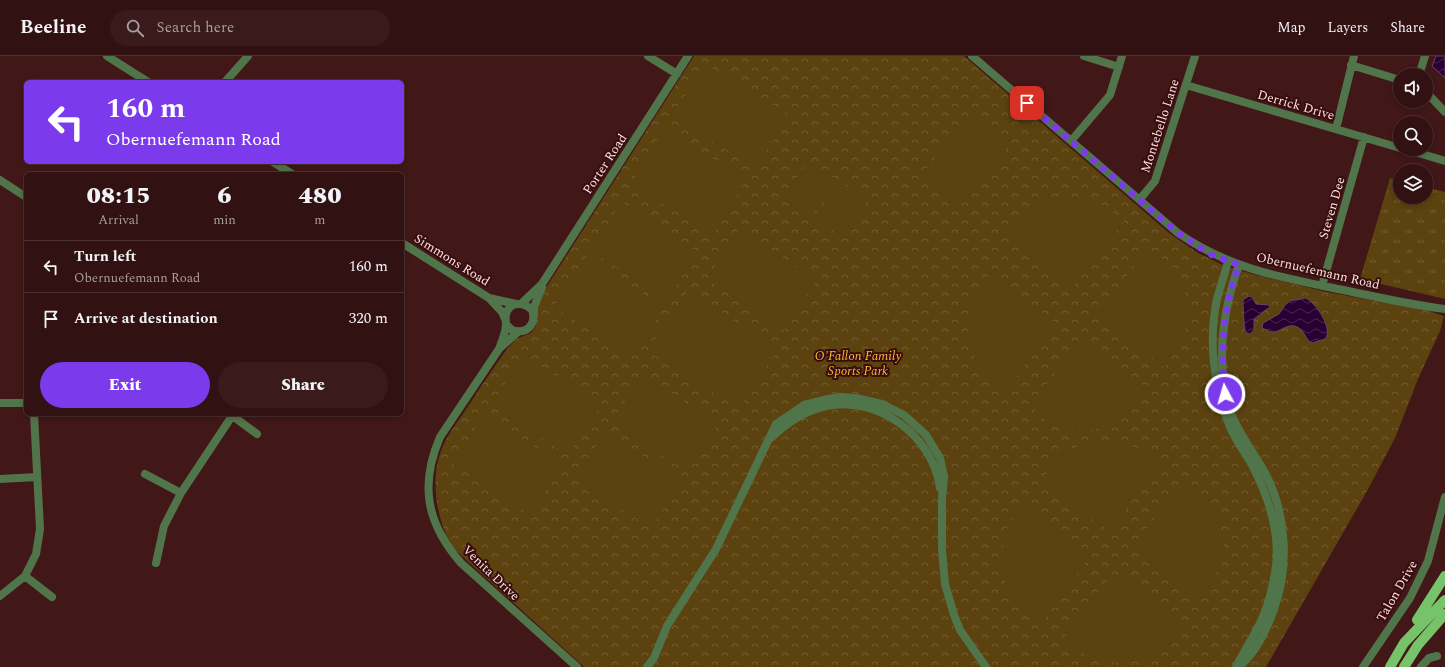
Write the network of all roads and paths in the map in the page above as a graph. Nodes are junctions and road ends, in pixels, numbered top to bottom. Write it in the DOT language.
graph roads {
  1 [pos="107,56"];
  2 [pos="248,56"];
  3 [pos="648,56"];
  4 [pos="688,56"];
  5 [pos="1084,56"];
  6 [pos="1122,56"];
  7 [pos="1195,56"];
  8 [pos="1354,56"];
  9 [pos="1425,56"];
  10 [pos="974,57"];
  11 [pos="1351,65"];
  12 [pos="1118,67"];
  13 [pos="1421,68"];
  14 [pos="677,74"];
  15 [pos="1393,78"];
  16 [pos="145,80"];
  17 [pos="227,80"];
  18 [pos="1186,85"];
  19 [pos="1433,99"];
  20 [pos="1445,112"];
  21 [pos="1336,129"];
  22 [pos="1364,137"];
  23 [pos="1072,141"];
  24 [pos="1393,146"];
  25 [pos="1428,156"];
  26 [pos="1445,161"];
  27 [pos="277,164"];
  28 [pos="289,172"];
  29 [pos="0,180"];
  30 [pos="24,196"];
  31 [pos="1140,199"];
  32 [pos="404,244"];
  33 [pos="1228,261"];
  34 [pos="1239,265"];
  35 [pos="542,284"];
  36 [pos="1322,286"];
  37 [pos="489,298"];
  38 [pos="518,304"];
  39 [pos="1445,309"];
  40 [pos="534,315"];
  41 [pos="506,321"];
  42 [pos="518,332"];
  43 [pos="499,349"];
  44 [pos="0,403"];
  45 [pos="24,403"];
  46 [pos="34,416"];
  47 [pos="230,416"];
  48 [pos="232,416"];
  49 [pos="257,434"];
  50 [pos="145,474"];
  51 [pos="37,477"];
  52 [pos="0,479"];
  53 [pos="181,493"];
  54 [pos="1445,497"];
  55 [pos="156,563"];
  56 [pos="25,576"];
  57 [pos="1445,576"];
  58 [pos="0,596"];
  59 [pos="52,597"];
  60 [pos="1445,600"];
  61 [pos="1445,614"];
  62 [pos="1404,643"];
  63 [pos="1437,656"];
  64 [pos="577,667"];
  65 [pos="647,667"];
  66 [pos="986,667"];
  67 [pos="1237,667"];
  68 [pos="1363,667"];
  69 [pos="1390,667"];
  70 [pos="1404,667"];
  71 [pos="1422,667"];
  1 -- 16 [label="street"];
  2 -- 17 [label="street"];
  3 -- 14 [label="street"];
  4 -- 14 [label="street, Porter Road"];
  5 -- 12 [label="street"];
  6 -- 12 [label="street"];
  7 -- 18 [label="street, Montebello Lane"];
  8 -- 11 [label="street"];
  9 -- 13 [label="street"];
  10 -- 23 [label="street, Obernuefemann Road"];
  11 -- 15 [label="street"];
  11 -- 21 [label="street"];
  12 -- 23 [label="street"];
  14 -- 35 [label="street, Porter Road"];
  18 -- 21 [label="street, Derrick Drive"];
  18 -- 31 [label="street, Montebello Lane"];
  19 -- 20 [label="street"];
  21 -- 22 [label="street, Derrick Drive"];
  22 -- 24 [label="street, Derrick Drive"];
  22 -- 36 [label="street, Steven Dee"];
  23 -- 31 [label="street, Obernuefemann Road"];
  25 -- 26 [label="street"];
  27 -- 28 [label="street"];
  29 -- 30 [label="street"];
  31 -- 33 [label="street, Obernuefemann Road"];
  32 -- 37 [label="street, Simmons Road"];
  33 -- 34 [label="street, Obernuefemann Road"];
  33 -- 67 [label="street"];
  34 -- 36 [label="street, Obernuefemann Road"];
  34 -- 67 [label="street"];
  35 -- 38 [label="street, Porter Road"];
  35 -- 40 [label="street, Porter Road"];
  36 -- 39 [label="street, Obernuefemann Road"];
  37 -- 38 [label="street, Simmons Road"];
  37 -- 41 [label="street, Simmons Road"];
  38 -- 40 [label="street"];
  38 -- 41 [label="street"];
  40 -- 42 [label="street"];
  41 -- 42 [label="street"];
  41 -- 43 [label="street, Venita Drive"];
  42 -- 43 [label="street, Venita Drive"];
  43 -- 64 [label="street, Venita Drive"];
  44 -- 45 [label="street"];
  46 -- 51 [label="street"];
  47 -- 53 [label="street"];
  48 -- 49 [label="street"];
  50 -- 53 [label="street"];
  51 -- 52 [label="street"];
  51 -- 56 [label="street"];
  53 -- 55 [label="street"];
  54 -- 68 [label="street, Talon Drive"];
  56 -- 58 [label="street"];
  56 -- 59 [label="street"];
  57 -- 62 [label="main road"];
  60 -- 62 [label="main road"];
  61 -- 70 [label="main road"];
  62 -- 69 [label="main road"];
  63 -- 71 [label="street"];
  65 -- 66 [label="street"];
}
